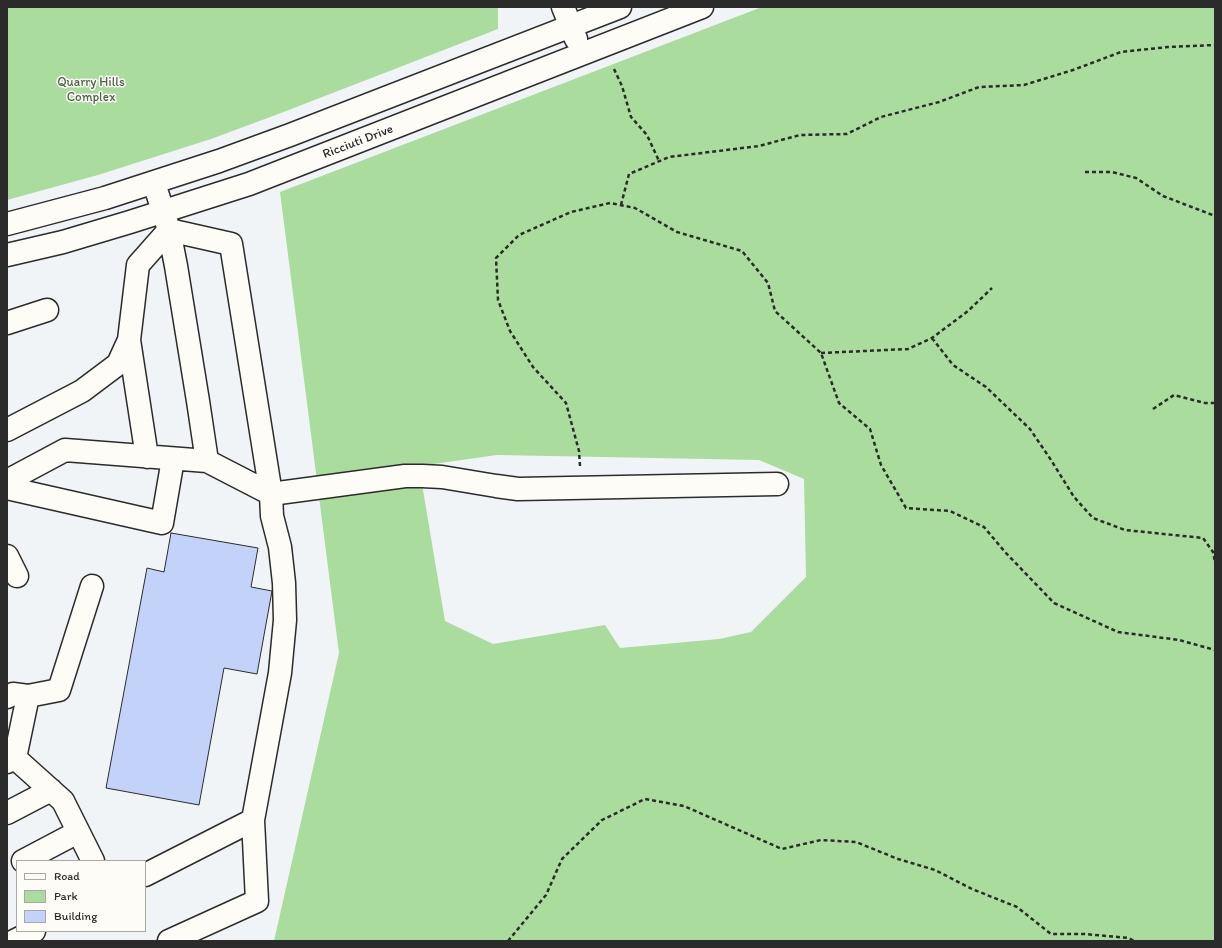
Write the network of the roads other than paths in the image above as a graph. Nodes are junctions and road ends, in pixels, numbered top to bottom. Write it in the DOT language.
graph roads {
  1 [pos="620,7"];
  2 [pos="702,7"];
  3 [pos="567,16"];
  4 [pos="582,53"];
  5 [pos="154,183"];
  6 [pos="166,221"];
  7 [pos="7,224"];
  8 [pos="7,255"];
  9 [pos="47,310"];
  10 [pos="7,323"];
  11 [pos="129,340"];
  12 [pos="7,430"];
  13 [pos="147,457"];
  14 [pos="173,459"];
  15 [pos="207,461"];
  16 [pos="7,481"];
  17 [pos="777,484"];
  18 [pos="7,488"];
  19 [pos="271,494"];
  20 [pos="7,556"];
  21 [pos="17,576"];
  22 [pos="92,586"];
  23 [pos="28,696"];
  24 [pos="7,697"];
  25 [pos="11,760"];
  26 [pos="51,790"];
  27 [pos="7,813"];
  28 [pos="253,820"];
  29 [pos="78,832"];
  30 [pos="25,860"];
  31 [pos="92,860"];
  32 [pos="16,865"];
  33 [pos="7,870"];
  34 [pos="146,874"];
  35 [pos="32,932"];
  36 [pos="14,941"];
  37 [pos="169,941"];
  1 -- 3 [label="street"];
  2 -- 4 [label="street, Ricciuti Drive"];
  3 -- 4 [label="street"];
  3 -- 5 [label="street"];
  4 -- 6 [label="street, Ricciuti Drive"];
  5 -- 6 [label="street"];
  5 -- 7 [label="street"];
  6 -- 8 [label="street, Ricciuti Drive"];
  6 -- 11 [label="street"];
  6 -- 15 [label="street"];
  6 -- 19 [label="street"];
  9 -- 10 [label="street"];
  11 -- 12 [label="street"];
  11 -- 13 [label="street"];
  13 -- 14 [label="street"];
  13 -- 16 [label="street"];
  14 -- 15 [label="street"];
  14 -- 18 [label="street"];
  15 -- 19 [label="street"];
  17 -- 19 [label="street"];
  19 -- 28 [label="street"];
  20 -- 21 [label="street"];
  22 -- 23 [label="street"];
  23 -- 24 [label="street"];
  23 -- 25 [label="street"];
  25 -- 26 [label="street"];
  26 -- 27 [label="street"];
  26 -- 29 [label="street"];
  28 -- 34 [label="street"];
  28 -- 37 [label="street"];
  29 -- 30 [label="street"];
  29 -- 31 [label="street"];
  32 -- 33 [label="street"];
  35 -- 36 [label="street"];
}
